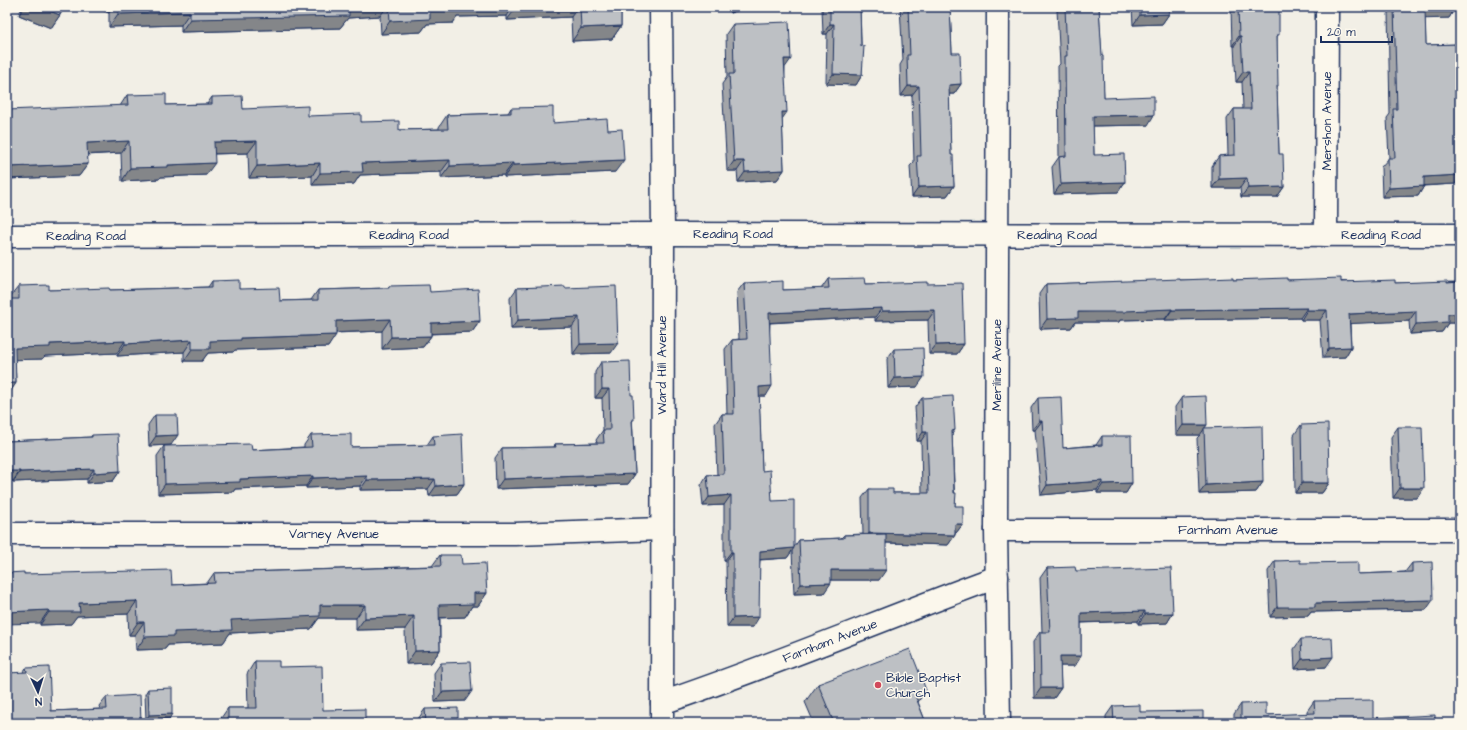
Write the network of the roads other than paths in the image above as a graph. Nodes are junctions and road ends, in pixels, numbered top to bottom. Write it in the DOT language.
graph roads {
  1 [pos="661,7"];
  2 [pos="998,7"];
  3 [pos="1327,7"];
  4 [pos="663,234"];
  5 [pos="997,235"];
  6 [pos="1326,235"];
  7 [pos="1460,235"];
  8 [pos="7,236"];
  9 [pos="662,529"];
  10 [pos="996,530"];
  11 [pos="1460,530"];
  12 [pos="7,534"];
  13 [pos="997,577"];
  14 [pos="662,713"];
  15 [pos="999,723"];
  1 -- 4 [label="street, Ward Hill Avenue"];
  2 -- 5 [label="street, Meriline Avenue"];
  3 -- 6 [label="street, Mershon Avenue"];
  4 -- 5 [label="street, Reading Road"];
  4 -- 8 [label="street, Reading Road"];
  4 -- 9 [label="street, Ward Hill Avenue"];
  5 -- 6 [label="street, Reading Road"];
  5 -- 10 [label="street, Meriline Avenue"];
  6 -- 7 [label="street, Reading Road"];
  9 -- 12 [label="street, Varney Avenue"];
  9 -- 14 [label="street, Ward Hill Avenue"];
  10 -- 11 [label="street, Farnham Avenue"];
  10 -- 13 [label="street, Meriline Avenue"];
  13 -- 14 [label="street, Farnham Avenue"];
  13 -- 15 [label="street, Meriline Avenue"];
}
